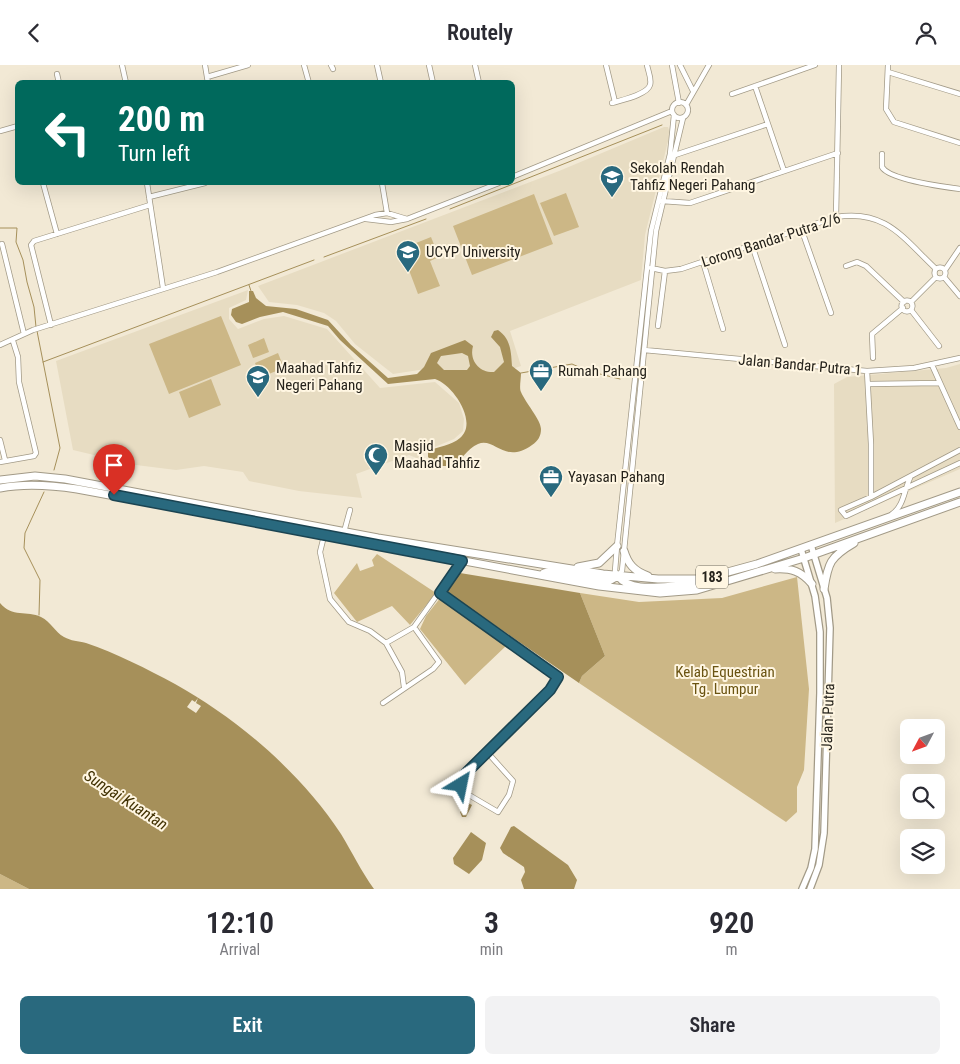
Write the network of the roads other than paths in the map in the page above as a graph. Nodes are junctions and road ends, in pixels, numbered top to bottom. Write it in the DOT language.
graph roads {
  1 [pos="122,65"];
  2 [pos="205,65"];
  3 [pos="248,65"];
  4 [pos="304,65"];
  5 [pos="377,65"];
  6 [pos="429,65"];
  7 [pos="475,65"];
  8 [pos="606,65"];
  9 [pos="647,65"];
  10 [pos="672,65"];
  11 [pos="680,65"];
  12 [pos="709,65"];
  13 [pos="815,65"];
  14 [pos="839,65"];
  15 [pos="888,65"];
  16 [pos="888,72"];
  17 [pos="57,73"];
  18 [pos="58,80"];
  19 [pos="125,80"];
  20 [pos="208,80"];
  21 [pos="307,80"];
  22 [pos="380,80"];
  23 [pos="432,80"];
  24 [pos="478,80"];
  25 [pos="755,86"];
  26 [pos="693,91"];
  27 [pos="732,94"];
  28 [pos="960,94"];
  29 [pos="679,103"];
  30 [pos="686,105"];
  31 [pos="673,113"];
  32 [pos="683,118"];
  33 [pos="768,124"];
  34 [pos="15,127"];
  35 [pos="0,131"];
  36 [pos="960,143"];
  37 [pos="838,153"];
  38 [pos="882,154"];
  39 [pos="675,155"];
  40 [pos="784,171"];
  41 [pos="515,176"];
  42 [pos="44,185"];
  43 [pos="147,185"];
  44 [pos="197,185"];
  45 [pos="382,185"];
  46 [pos="494,185"];
  47 [pos="960,189"];
  48 [pos="149,197"];
  49 [pos="658,200"];
  50 [pos="664,202"];
  51 [pos="150,205"];
  52 [pos="387,213"];
  53 [pos="836,217"];
  54 [pos="364,219"];
  55 [pos="406,219"];
  56 [pos="801,228"];
  57 [pos="58,234"];
  58 [pos="2,244"];
  59 [pos="752,245"];
  60 [pos="960,248"];
  61 [pos="702,262"];
  62 [pos="846,265"];
  63 [pos="650,268"];
  64 [pos="936,269"];
  65 [pos="944,270"];
  66 [pos="664,271"];
  67 [pos="936,277"];
  68 [pos="944,277"];
  69 [pos="163,288"];
  70 [pos="960,296"];
  71 [pos="904,302"];
  72 [pos="911,302"];
  73 [pos="903,309"];
  74 [pos="911,310"];
  75 [pos="831,313"];
  76 [pos="51,325"];
  77 [pos="658,326"];
  78 [pos="723,329"];
  79 [pos="24,334"];
  80 [pos="13,341"];
  81 [pos="0,345"];
  82 [pos="786,345"];
  83 [pos="939,346"];
  84 [pos="642,350"];
  85 [pos="873,358"];
  86 [pos="960,358"];
  87 [pos="932,365"];
  88 [pos="868,371"];
  89 [pos="939,383"];
  90 [pos="870,385"];
  91 [pos="960,427"];
  92 [pos="0,439"];
  93 [pos="960,450"];
  94 [pos="3,461"];
  95 [pos="960,463"];
  96 [pos="911,477"];
  97 [pos="0,481"];
  98 [pos="55,481"];
  99 [pos="0,488"];
  100 [pos="903,491"];
  101 [pos="960,492"];
  102 [pos="871,497"];
  103 [pos="960,502"];
  104 [pos="350,511"];
  105 [pos="884,519"];
  106 [pos="344,532"];
  107 [pos="872,534"];
  108 [pos="324,536"];
  109 [pos="811,545"];
  110 [pos="621,548"];
  111 [pos="801,549"];
  112 [pos="814,554"];
  113 [pos="804,558"];
  114 [pos="462,561"];
  115 [pos="562,567"];
  116 [pos="762,570"];
  117 [pos="539,575"];
  118 [pos="618,575"];
  119 [pos="658,579"];
  120 [pos="812,584"];
  121 [pos="706,587"];
  122 [pos="824,589"];
  123 [pos="440,593"];
  124 [pos="414,627"];
  125 [pos="386,643"];
  126 [pos="404,687"];
  127 [pos="383,703"];
  128 [pos="487,752"];
  129 [pos="802,889"];
  130 [pos="810,889"];
  1 -- 19 [label="street"];
  2 -- 20 [label="street"];
  3 -- 20 [label="street"];
  4 -- 21 [label="street"];
  5 -- 22 [label="street"];
  6 -- 23 [label="street"];
  7 -- 24 [label="street"];
  8 -- 9 [label="street"];
  10 -- 29 [label="street"];
  11 -- 26 [label="street"];
  12 -- 26 [label="street"];
  13 -- 25 [label="street"];
  14 -- 37 [label="street"];
  15 -- 16 [label="street"];
  16 -- 28 [label="street"];
  16 -- 36 [label="street"];
  17 -- 18 [label="street"];
  25 -- 27 [label="street"];
  25 -- 33 [label="street"];
  26 -- 30 [label="street"];
  29 -- 30 [label="street"];
  29 -- 31 [label="street"];
  30 -- 32 [label="street"];
  31 -- 32 [label="street"];
  31 -- 41 [label="street"];
  31 -- 49 [label="street"];
  32 -- 39 [label="street"];
  33 -- 39 [label="street"];
  33 -- 40 [label="street"];
  34 -- 35 [label="street"];
  37 -- 40 [label="street"];
  37 -- 53 [label="street"];
  38 -- 47 [label="street"];
  39 -- 50 [label="street"];
  40 -- 50 [label="street"];
  42 -- 57 [label="street"];
  43 -- 48 [label="street"];
  44 -- 48 [label="street"];
  45 -- 52 [label="street"];
  46 -- 55 [label="street"];
  48 -- 51 [label="street"];
  49 -- 50 [label="street"];
  49 -- 63 [label="street"];
  50 -- 63 [label="street"];
  51 -- 57 [label="street"];
  51 -- 69 [label="street"];
  52 -- 54 [label="street"];
  52 -- 55 [label="street"];
  53 -- 56 [label="street, Lorong Bandar Putra 2/6"];
  53 -- 64 [label="street, Lorong Bandar Putra 2/6"];
  54 -- 55 [label="street"];
  54 -- 69 [label="street"];
  56 -- 59 [label="street, Lorong Bandar Putra 2/6"];
  56 -- 75 [label="street"];
  57 -- 76 [label="street"];
  58 -- 79 [label="street"];
  59 -- 61 [label="street, Lorong Bandar Putra 2/6"];
  59 -- 82 [label="street"];
  60 -- 65 [label="street"];
  61 -- 66 [label="street, Lorong Bandar Putra 2/6"];
  61 -- 78 [label="street"];
  62 -- 71 [label="street"];
  63 -- 66 [label="street, Lorong Bandar Putra 2/6"];
  63 -- 84 [label="street"];
  64 -- 65 [label="street"];
  64 -- 67 [label="street"];
  65 -- 68 [label="street"];
  66 -- 77 [label="street"];
  67 -- 68 [label="street"];
  67 -- 72 [label="street"];
  68 -- 70 [label="street"];
  69 -- 76 [label="street"];
  71 -- 72 [label="street"];
  71 -- 73 [label="street"];
  72 -- 74 [label="street"];
  73 -- 74 [label="street"];
  73 -- 85 [label="street"];
  74 -- 83 [label="street"];
  76 -- 79 [label="street"];
  79 -- 80 [label="street"];
  80 -- 81 [label="street"];
  80 -- 94 [label="street"];
  84 -- 88 [label="street, Jalan Bandar Putra 1"];
  84 -- 110 [label="street"];
  86 -- 87 [label="street, Jalan Bandar Putra 1"];
  87 -- 88 [label="street, Jalan Bandar Putra 1"];
  87 -- 89 [label="street"];
  88 -- 90 [label="street"];
  89 -- 90 [label="street"];
  89 -- 91 [label="street"];
  90 -- 102 [label="street"];
  92 -- 94 [label="street"];
  93 -- 96 [label="street"];
  95 -- 100 [label="street"];
  96 -- 100 [label="street"];
  96 -- 102 [label="street"];
  97 -- 98 [label="highway, 183"];
  98 -- 99 [label="highway, 183"];
  98 -- 106 [label="highway, 183"];
  98 -- 108 [label="highway, 183"];
  100 -- 102 [label="street"];
  100 -- 105 [label="street"];
  101 -- 105 [label="highway, 183"];
  103 -- 107 [label="highway, 183"];
  104 -- 106 [label="street"];
  105 -- 109 [label="highway, 183"];
  106 -- 115 [label="highway, 183"];
  107 -- 112 [label="highway, 183"];
  107 -- 122 [label="highway"];
  108 -- 114 [label="highway, 183"];
  108 -- 125 [label="street"];
  109 -- 111 [label="highway, 183"];
  109 -- 112 [label="main road, Jalan Putra"];
  110 -- 115 [label="highway"];
  110 -- 118 [label="street"];
  110 -- 119 [label="highway"];
  111 -- 113 [label="main road, Jalan Putra"];
  111 -- 119 [label="highway, 183"];
  112 -- 113 [label="highway, 183"];
  112 -- 122 [label="main road, Jalan Putra"];
  113 -- 116 [label="highway, 183"];
  113 -- 120 [label="main road, Jalan Putra"];
  114 -- 117 [label="highway, 183"];
  114 -- 123 [label="street"];
  115 -- 118 [label="highway, 183"];
  116 -- 120 [label="highway"];
  116 -- 121 [label="highway, 183"];
  117 -- 118 [label="highway"];
  117 -- 121 [label="highway, 183"];
  118 -- 119 [label="highway, 183"];
  118 -- 121 [label="highway"];
  120 -- 129 [label="main road, Jalan Putra"];
  122 -- 130 [label="main road, Jalan Putra"];
  123 -- 124 [label="street"];
  123 -- 128 [label="street"];
  124 -- 125 [label="street"];
  124 -- 126 [label="street"];
  125 -- 126 [label="street"];
  126 -- 127 [label="street"];
  128 -- 128 [label="street"];
}
